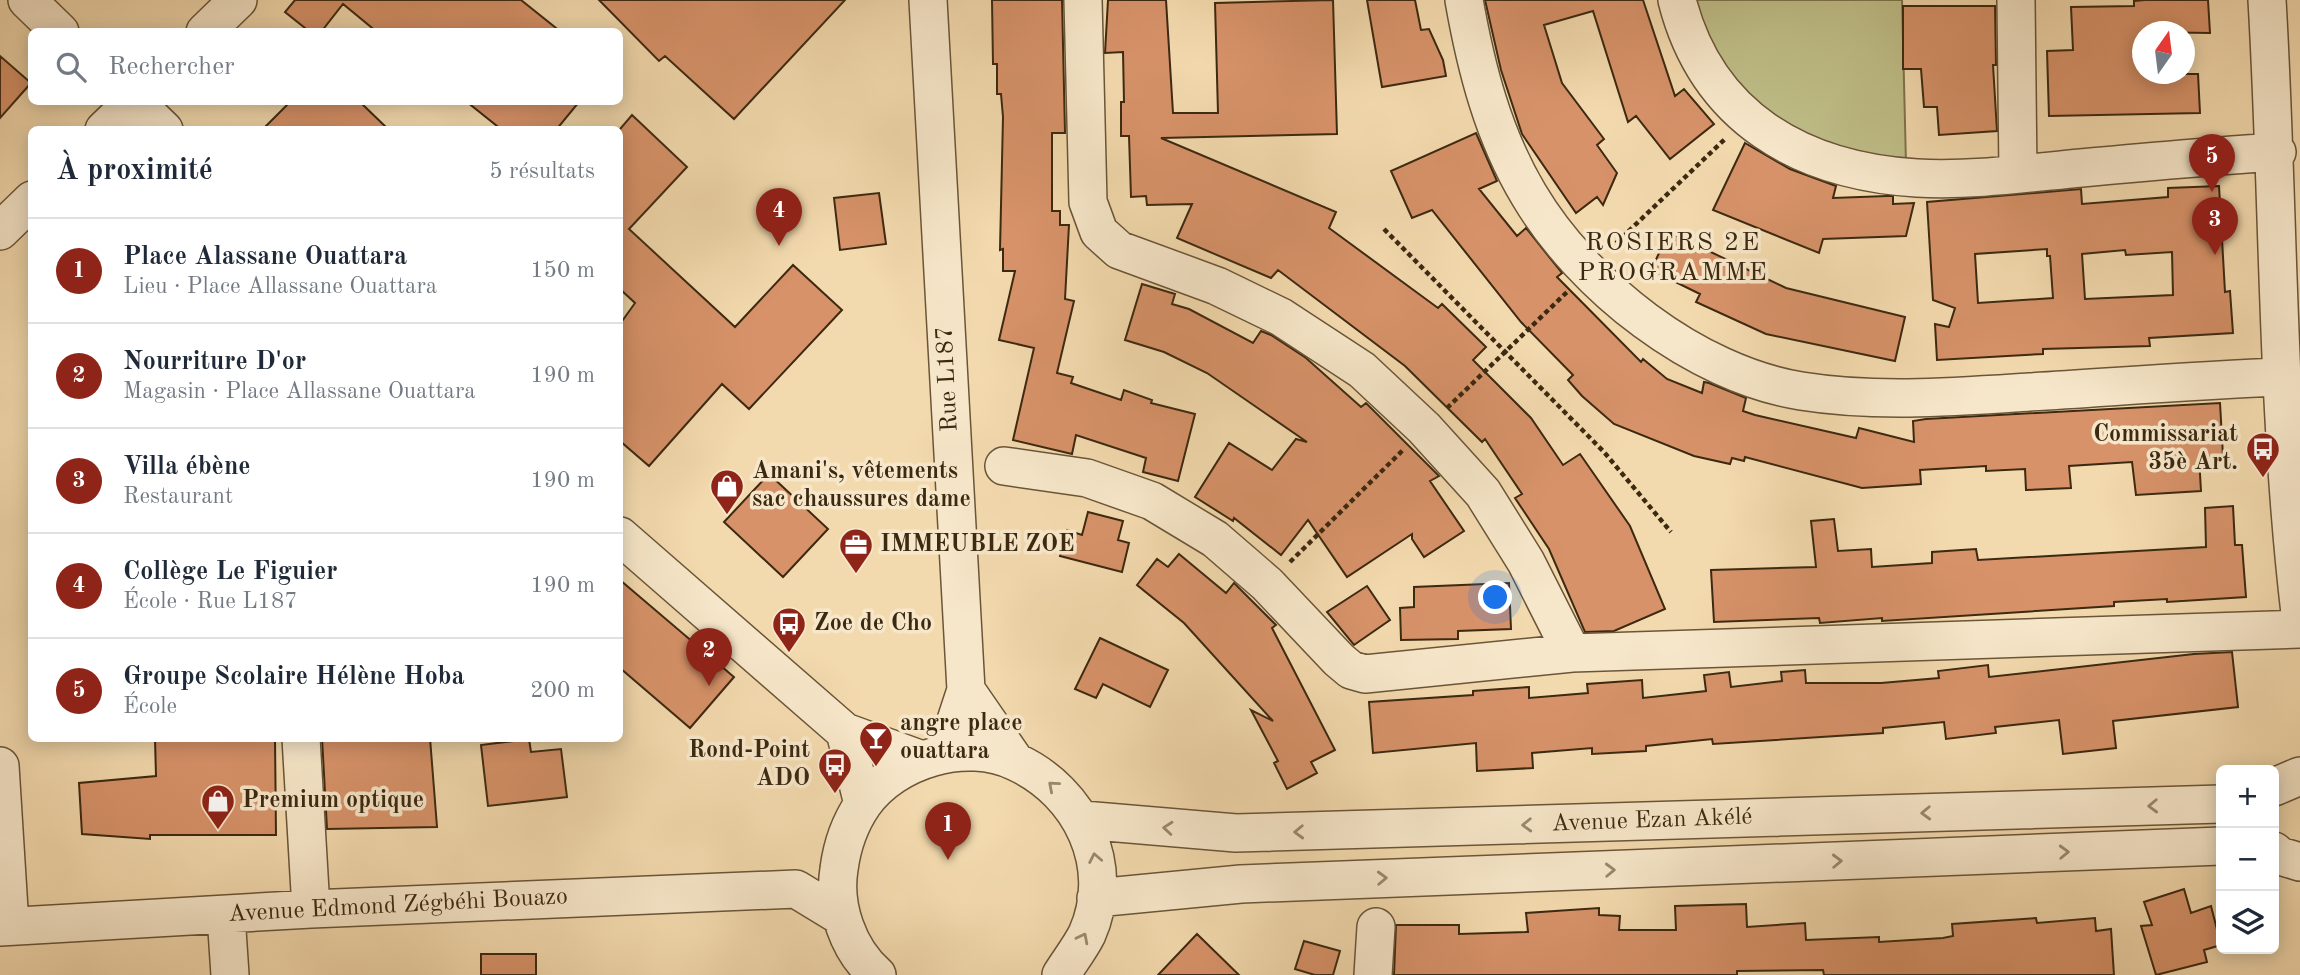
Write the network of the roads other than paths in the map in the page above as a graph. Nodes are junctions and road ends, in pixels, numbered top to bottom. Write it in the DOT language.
graph roads {
  1 [pos="27,0"];
  2 [pos="238,0"];
  3 [pos="928,0"];
  4 [pos="1083,0"];
  5 [pos="1464,0"];
  6 [pos="1677,0"];
  7 [pos="2016,0"];
  8 [pos="2267,0"];
  9 [pos="56,28"];
  10 [pos="209,28"];
  11 [pos="2286,73"];
  12 [pos="131,105"];
  13 [pos="137,105"];
  14 [pos="108,126"];
  15 [pos="160,126"];
  16 [pos="2277,152"];
  17 [pos="2018,174"];
  18 [pos="28,204"];
  19 [pos="0,231"];
  20 [pos="2283,377"];
  21 [pos="1004,466"];
  22 [pos="623,539"];
  23 [pos="2300,613"];
  24 [pos="2300,629"];
  25 [pos="1572,653"];
  26 [pos="966,690"];
  27 [pos="845,732"];
  28 [pos="301,742"];
  29 [pos="933,757"];
  30 [pos="1015,761"];
  31 [pos="0,766"];
  32 [pos="2300,776"];
  33 [pos="2279,784"];
  34 [pos="863,804"];
  35 [pos="2216,804"];
  36 [pos="1083,821"];
  37 [pos="842,845"];
  38 [pos="2216,846"];
  39 [pos="2279,855"];
  40 [pos="2300,862"];
  41 [pos="796,889"];
  42 [pos="1096,898"];
  43 [pos="311,909"];
  44 [pos="226,915"];
  45 [pos="842,917"];
  46 [pos="5,926"];
  47 [pos="1376,927"];
  48 [pos="230,975"];
  49 [pos="877,975"];
  50 [pos="1061,975"];
  51 [pos="1373,975"];
  1 -- 9 [label="street"];
  2 -- 10 [label="street"];
  3 -- 26 [label="street, Rue L187"];
  4 -- 25 [label="street"];
  5 -- 20 [label="street"];
  6 -- 17 [label="street"];
  7 -- 17 [label="street"];
  8 -- 11 [label="street"];
  11 -- 16 [label="street"];
  12 -- 14 [label="street"];
  13 -- 15 [label="street"];
  16 -- 17 [label="street"];
  16 -- 20 [label="street"];
  18 -- 19 [label="street"];
  20 -- 23 [label="street"];
  21 -- 25 [label="street"];
  22 -- 27 [label="street"];
  24 -- 25 [label="street"];
  26 -- 29 [label="street, Rue L187"];
  26 -- 30 [label="street"];
  27 -- 29 [label="street"];
  27 -- 34 [label="street"];
  28 -- 43 [label="street"];
  29 -- 30 [label="street"];
  29 -- 34 [label="street"];
  36 -- 30 [label="street, one-way"];
  31 -- 46 [label="street"];
  32 -- 33 [label="street"];
  34 -- 37 [label="street"];
  35 -- 36 [label="street, Avenue Ezan Akélé, one-way"];
  42 -- 36 [label="street, one-way"];
  37 -- 41 [label="street"];
  37 -- 45 [label="street"];
  42 -- 38 [label="street, Avenue Ezan Akélé, one-way"];
  39 -- 40 [label="street"];
  41 -- 43 [label="street, Avenue Edmond Zégbéhi Bouazo"];
  41 -- 45 [label="street"];
  50 -- 42 [label="street, one-way"];
  43 -- 44 [label="street, Avenue Edmond Zégbéhi Bouazo"];
  44 -- 46 [label="street, Avenue Edmond Zégbéhi Bouazo"];
  44 -- 48 [label="street"];
  45 -- 49 [label="street"];
  47 -- 51 [label="street"];
}
